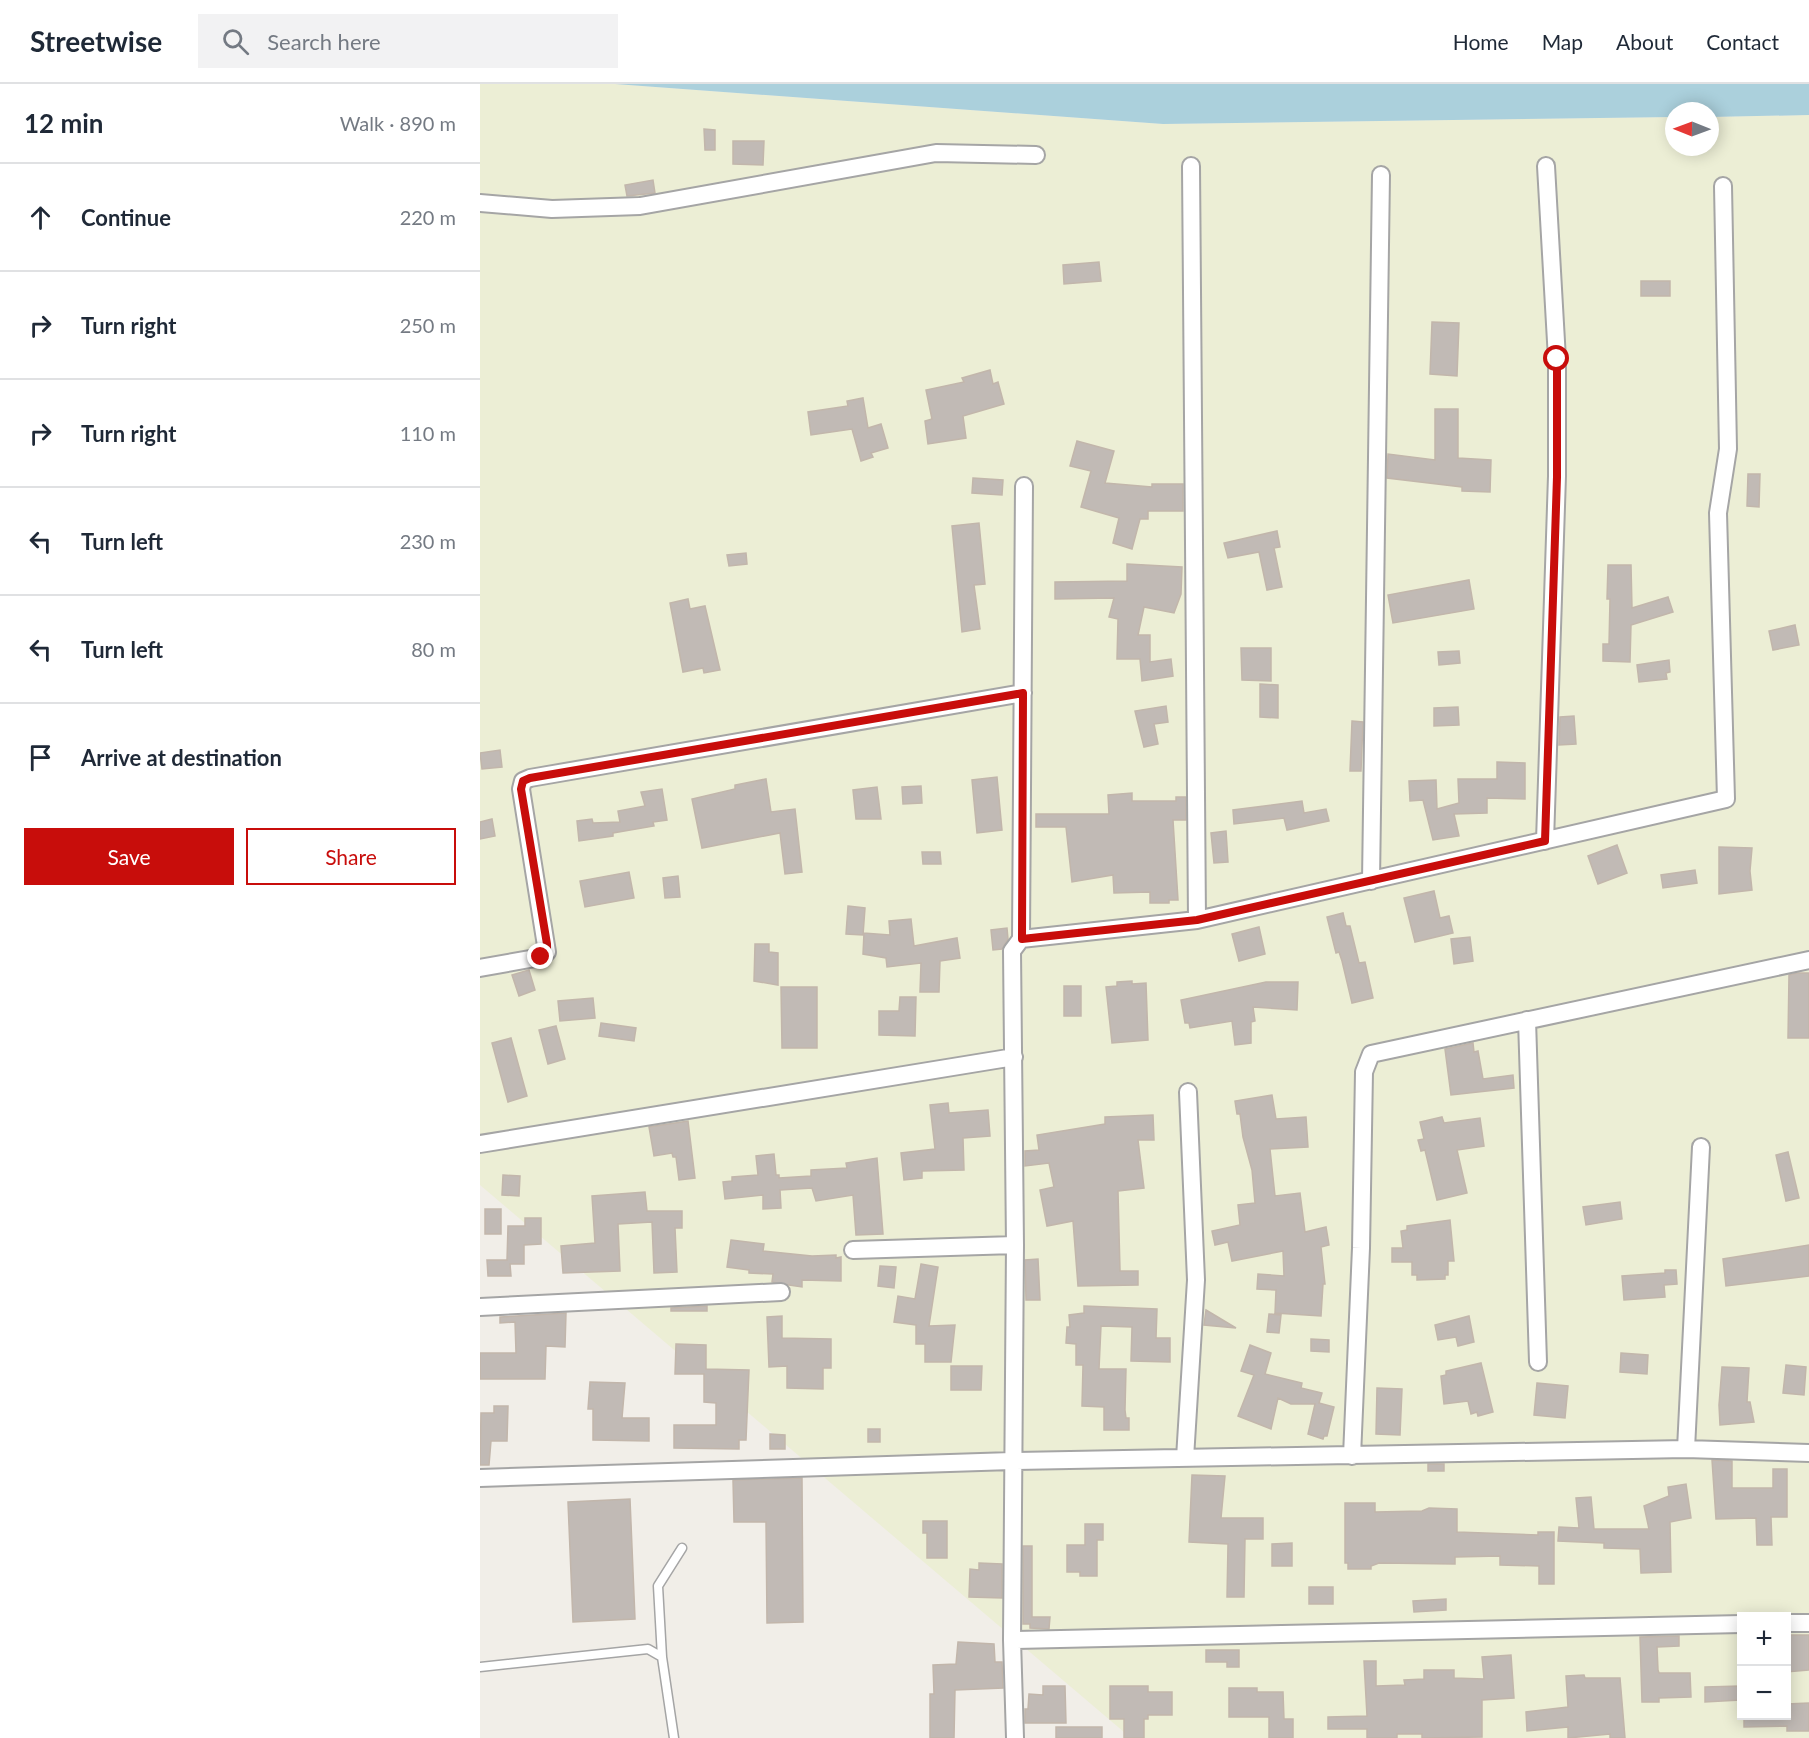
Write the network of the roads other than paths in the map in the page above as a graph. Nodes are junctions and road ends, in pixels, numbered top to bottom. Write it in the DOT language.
graph roads {
  1 [pos="1036,155"];
  2 [pos="1191,166"];
  3 [pos="1546,166"];
  4 [pos="1381,175"];
  5 [pos="1723,186"];
  6 [pos="480,203"];
  7 [pos="1024,486"];
  8 [pos="1023,693"];
  9 [pos="1545,841"];
  10 [pos="1371,881"];
  11 [pos="1197,920"];
  12 [pos="1022,939"];
  13 [pos="1809,960"];
  14 [pos="480,968"];
  15 [pos="1527,1020"];
  16 [pos="1014,1057"];
  17 [pos="1188,1092"];
  18 [pos="480,1144"];
  19 [pos="1701,1147"];
  20 [pos="1015,1245"];
  21 [pos="853,1250"];
  22 [pos="781,1292"];
  23 [pos="480,1307"];
  24 [pos="1538,1362"];
  25 [pos="1686,1449"];
  26 [pos="1809,1453"];
  27 [pos="1352,1456"];
  28 [pos="1185,1458"];
  29 [pos="1012,1461"];
  30 [pos="480,1478"];
  31 [pos="682,1548"];
  32 [pos="1791,1623"];
  33 [pos="1809,1623"];
  34 [pos="1737,1624"];
  35 [pos="1012,1640"];
  36 [pos="662,1656"];
  37 [pos="480,1667"];
  38 [pos="674,1738"];
  39 [pos="1015,1738"];
  1 -- 6 [label="street"];
  2 -- 11 [label="street"];
  3 -- 9 [label="street"];
  4 -- 10 [label="street"];
  5 -- 9 [label="street"];
  7 -- 8 [label="street"];
  8 -- 12 [label="street"];
  8 -- 14 [label="street"];
  9 -- 10 [label="street"];
  10 -- 11 [label="street"];
  11 -- 12 [label="street"];
  12 -- 16 [label="street"];
  13 -- 15 [label="street"];
  15 -- 24 [label="street"];
  15 -- 27 [label="street"];
  16 -- 18 [label="street"];
  16 -- 20 [label="street"];
  17 -- 28 [label="street"];
  19 -- 25 [label="street"];
  20 -- 21 [label="street"];
  20 -- 29 [label="street"];
  22 -- 23 [label="street"];
  25 -- 26 [label="street"];
  25 -- 27 [label="street"];
  27 -- 28 [label="street"];
  28 -- 29 [label="street"];
  29 -- 30 [label="street"];
  29 -- 35 [label="street"];
  31 -- 36 [label="lane"];
  32 -- 33 [label="street"];
  34 -- 35 [label="street"];
  35 -- 39 [label="street"];
  36 -- 37 [label="lane"];
  36 -- 38 [label="lane"];
}
